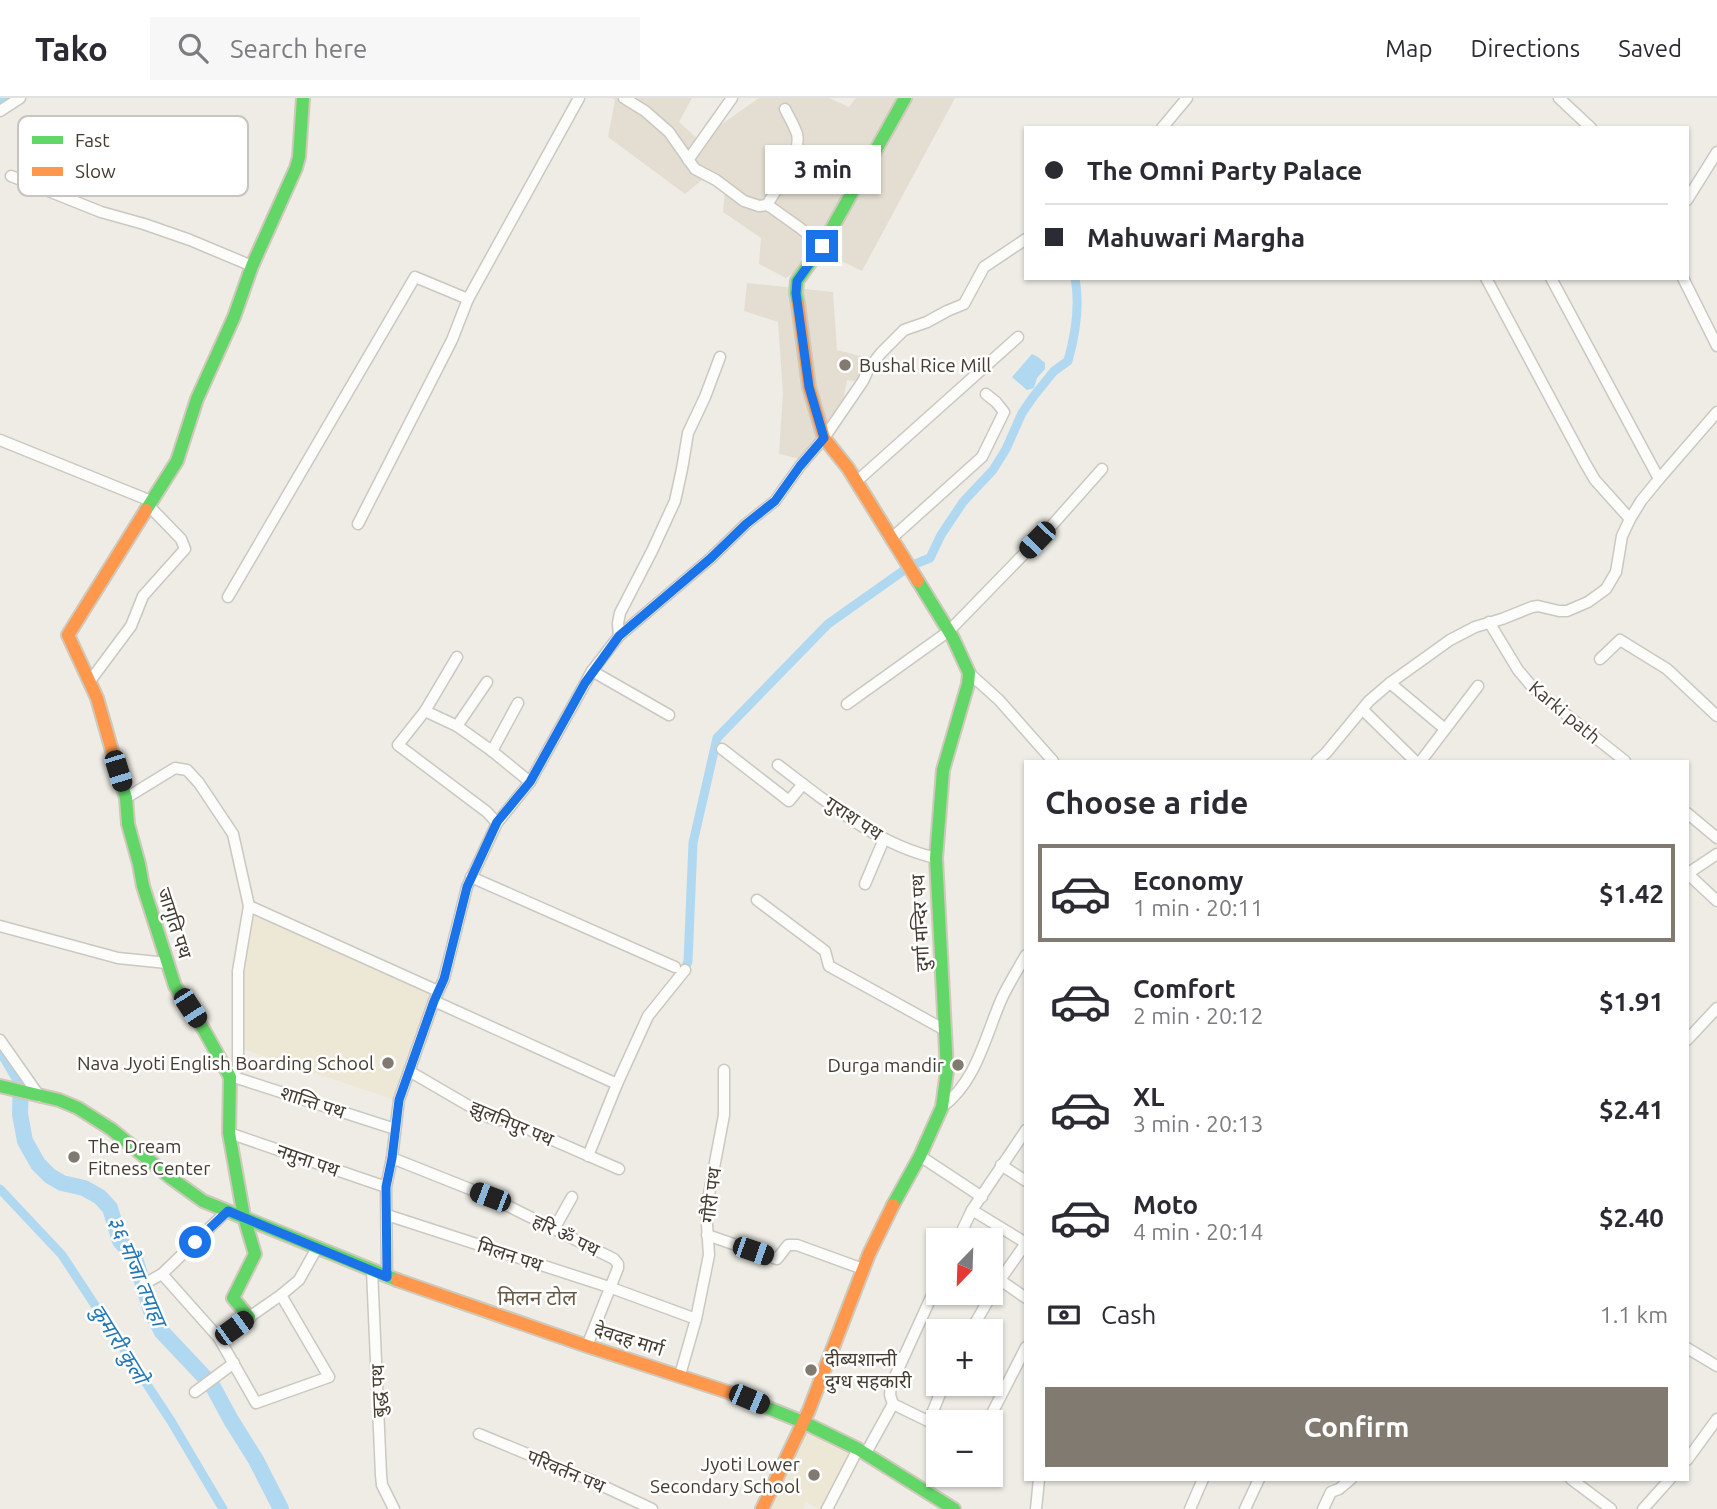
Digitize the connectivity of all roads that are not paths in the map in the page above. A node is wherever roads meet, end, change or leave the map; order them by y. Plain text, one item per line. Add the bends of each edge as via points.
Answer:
1 (20, 98) edge
2 (303, 98) edge
3 (579, 98) edge
4 (624, 98) edge
5 (732, 98) edge
6 (905, 98) edge
7 (1187, 98) edge
8 (1559, 98) edge
9 (785, 109) dead end
10 (0, 111) edge
11 (1164, 126) edge
12 (1589, 126) edge
13 (1717, 152) edge
14 (688, 160) junction
15 (11, 176) dead end
16 (18, 179) edge
17 (61, 196) edge
18 (1689, 197) edge
19 (767, 205) junction
20 (1024, 240) edge
21 (822, 246) junction
22 (252, 266) junction
23 (1487, 280) edge
24 (1552, 280) edge
25 (1684, 280) edge
26 (468, 299) junction
27 (1018, 337) dead end
28 (1717, 346) edge
29 (720, 357) dead end
30 (986, 394) dead end
31 (1717, 412) edge
32 (824, 438) junction
33 (0, 440) edge
34 (1102, 469) dead end
35 (1659, 479) junction
36 (857, 481) junction
37 (150, 503) junction
38 (1630, 519) junction
39 (358, 524) dead end
40 (892, 537) junction
41 (228, 597) dead end
42 (1489, 622) junction
43 (949, 631) junction
44 (619, 636) junction
45 (457, 657) dead end
46 (1600, 659) dead end
47 (592, 671) junction
48 (969, 673) junction
49 (90, 681) junction
50 (487, 682) dead end
51 (1390, 683) junction
52 (1478, 686) dead end
53 (518, 703) dead end
54 (847, 705) dead end
55 (1363, 710) junction
56 (425, 711) junction
57 (670, 715) dead end
58 (1717, 716) edge
59 (457, 726) junction
60 (1445, 729) junction
61 (722, 749) dead end
62 (492, 751) junction
63 (1052, 760) edge
64 (1318, 760) edge
65 (1414, 760) edge
66 (1422, 760) edge
67 (1624, 760) edge
68 (778, 765) dead end
69 (530, 782) junction
70 (803, 784) junction
71 (126, 798) junction
72 (1689, 815) edge
73 (497, 822) junction
74 (1717, 838) edge
75 (884, 839) junction
76 (1717, 854) edge
77 (936, 858) junction
78 (1689, 873) edge
79 (1689, 875) edge
80 (471, 877) junction
81 (865, 884) dead end
82 (757, 900) dead end
83 (1717, 901) edge
84 (249, 906) junction
85 (0, 926) edge
86 (1024, 959) edge
87 (167, 962) junction
88 (436, 996) junction
89 (1717, 1008) edge
90 (945, 1030) junction
91 (1689, 1038) edge
92 (0, 1040) edge
93 (723, 1070) dead end
94 (409, 1071) junction
95 (230, 1077) junction
96 (617, 1084) junction
97 (13, 1090) edge
98 (40, 1097) junction
99 (942, 1107) junction
100 (395, 1129) junction
101 (229, 1133) junction
102 (1024, 1133) edge
103 (587, 1156) junction
104 (920, 1156) junction
105 (392, 1158) junction
106 (1001, 1165) junction
107 (619, 1169) dead end
108 (1024, 1180) edge
109 (386, 1187) junction
110 (572, 1197) dead end
111 (982, 1197) junction
112 (972, 1210) junction
113 (228, 1211) junction
114 (387, 1215) junction
115 (244, 1217) junction
116 (963, 1228) edge
117 (554, 1229) junction
118 (707, 1235) junction
119 (1024, 1242) edge
120 (1024, 1246) edge
121 (317, 1248) junction
122 (863, 1269) junction
123 (372, 1270) junction
124 (162, 1274) junction
125 (1003, 1276) edge
126 (387, 1277) junction
127 (1003, 1282) edge
128 (144, 1284) dead end
129 (609, 1287) junction
130 (281, 1295) junction
131 (1024, 1297) edge
132 (927, 1306) edge
133 (249, 1317) junction
134 (696, 1319) junction
135 (219, 1338) junction
136 (587, 1346) junction
137 (1689, 1349) edge
138 (1024, 1350) edge
139 (234, 1363) junction
140 (1717, 1366) edge
141 (680, 1375) junction
142 (204, 1386) dead end
143 (894, 1404) junction
144 (994, 1410) edge
145 (1717, 1419) edge
146 (926, 1420) edge
147 (803, 1422) junction
148 (479, 1434) dead end
149 (861, 1451) junction
150 (1689, 1457) edge
151 (1039, 1481) edge
152 (1202, 1481) edge
153 (1258, 1481) edge
154 (1349, 1481) edge
155 (1574, 1481) edge
156 (1668, 1481) edge
157 (394, 1509) edge
158 (652, 1509) edge
159 (762, 1509) edge
160 (827, 1509) edge
161 (954, 1509) edge
162 (1036, 1509) edge
163 (1190, 1509) edge
164 (1245, 1509) edge
165 (1323, 1509) edge
166 (1611, 1509) edge
167 (1643, 1509) edge

1 - 10 street
2 - 22 street via 296,168
3 - 26 street
4 - 14 street via 669,132
5 - 14 street
6 - 21 street
7 - 11 street
8 - 12 street
9 - 19 street via 797,144
13 - 18 street
14 - 19 street via 744,201
15 - 16 street
17 - 22 street
19 - 21 street
20 - 32 street via 985,267 964,304 904,330 869,368
21 - 32 street via 797,281 796,293 809,387
22 - 37 street via 197,399 177,461
23 - 38 street via 1595,480
24 - 35 street
25 - 28 street
26 - 39 street via 452,340
26 - 41 street via 415,277
27 - 36 street
29 - 44 street via 688,433 675,500 620,613
30 - 40 street via 1004,412 982,457
31 - 35 street
32 - 36 street
32 - 44 street via 775,501
33 - 37 street
34 - 43 street
35 - 38 street
36 - 40 street
37 - 49 street, जागृति पथ via 68,635
37 - 49 street via 185,549 143,596 131,626
38 - 42 street via 1616,572 1600,594 1567,611 1532,607
40 - 43 street
42 - 51 street via 1450,640
42 - 67 street, Karki path via 1534,689
43 - 48 street
43 - 54 street
44 - 47 street
45 - 56 street
46 - 58 street via 1619,640 1667,669
47 - 57 street
47 - 69 street
48 - 63 street
48 - 77 street, दुर्गा मन्दिर पथ via 943,770
49 - 71 street, जागृति पथ
50 - 59 street
51 - 55 street
51 - 60 street
52 - 60 street
53 - 62 street
55 - 64 street
55 - 65 street
56 - 59 street
56 - 73 street via 398,746
59 - 62 street
60 - 66 street
61 - 70 street via 789,801
62 - 69 street
68 - 70 street, गुराश पथ
69 - 73 street
70 - 75 street, गुराश पथ
71 - 84 street via 175,768 187,770 233,834
71 - 87 street, जागृति पथ via 143,886
72 - 74 street
73 - 80 street
75 - 77 street, गुराश पथ
75 - 81 street
76 - 78 street
77 - 90 street, दुर्गा मन्दिर पथ
79 - 83 street
80 - 88 street
80 - 96 street via 680,968 648,1016
82 - 90 street via 825,951 829,966
84 - 88 street
84 - 95 street via 238,971 238,1068
85 - 87 street via 118,958
86 - 99 street via 981,1053 956,1096
87 - 95 street, जागृति पथ via 175,986
88 - 94 street
88 - 96 street
89 - 91 street
90 - 99 street, दुर्गा मन्दिर पथ via 947,1071
92 - 98 street
93 - 118 street, गौरी पथ via 724,1115 706,1210
94 - 100 street
94 - 103 street, झुलनिपुर पथ via 488,1117 507,1120
95 - 100 street, शान्ति पथ
95 - 101 street, जागृति पथ
96 - 103 street
97 - 98 street, देवदह मार्ग
98 - 113 street, देवदह मार्ग via 68,1103 93,1117 191,1193
99 - 104 street, दुर्गा मन्दिर पथ
100 - 105 street
101 - 109 street, नमुना पथ
101 - 115 street, जागृति पथ
102 - 106 street
103 - 107 street, झुलनिपुर पथ
104 - 111 street
104 - 122 street, दुर्गा मन्दिर पथ
105 - 109 street
105 - 117 street, हरि ॐ पथ via 490,1197
106 - 108 street
106 - 111 street
109 - 114 street
110 - 117 street
111 - 112 street
112 - 116 street
112 - 119 street
113 - 115 street, देवदह मार्ग
113 - 124 street
114 - 126 street
114 - 129 street, मिलन पथ
115 - 121 street, देवदह मार्ग
115 - 133 street, जागृति पथ via 255,1254 233,1298
117 - 129 street, हरि ॐ पथ via 614,1259 618,1268
118 - 122 street via 777,1259 788,1245 797,1245
118 - 134 street, गौरी पथ via 709,1255
120 - 125 street
121 - 123 street, देवदह मार्ग
121 - 130 street via 299,1280
122 - 147 street, दुर्गा मन्दिर पथ
123 - 126 street, देवदह मार्ग
123 - 157 street, बुद्ध पथ via 382,1485
124 - 128 street
124 - 135 street
126 - 136 street, देवदह मार्ग
127 - 131 street
129 - 134 street, मिलन पथ
129 - 136 street, हरि ॐ पथ
130 - 133 street
130 - 139 street via 329,1377 256,1403
132 - 143 street via 891,1385
133 - 135 street
134 - 141 street
135 - 139 street
136 - 141 street, देवदह मार्ग
137 - 140 street
138 - 144 street
139 - 142 street
141 - 147 street, देवदह मार्ग
143 - 146 street
143 - 149 street
145 - 150 street
147 - 149 street, देवदह मार्ग
147 - 159 street, दुर्गा मन्दिर पथ
148 - 158 street, परिवर्तन पथ
149 - 160 street
149 - 161 street, देवदह मार्ग
151 - 162 street
152 - 163 street
153 - 164 street
154 - 165 street via 1331,1492
155 - 166 street
156 - 167 street

